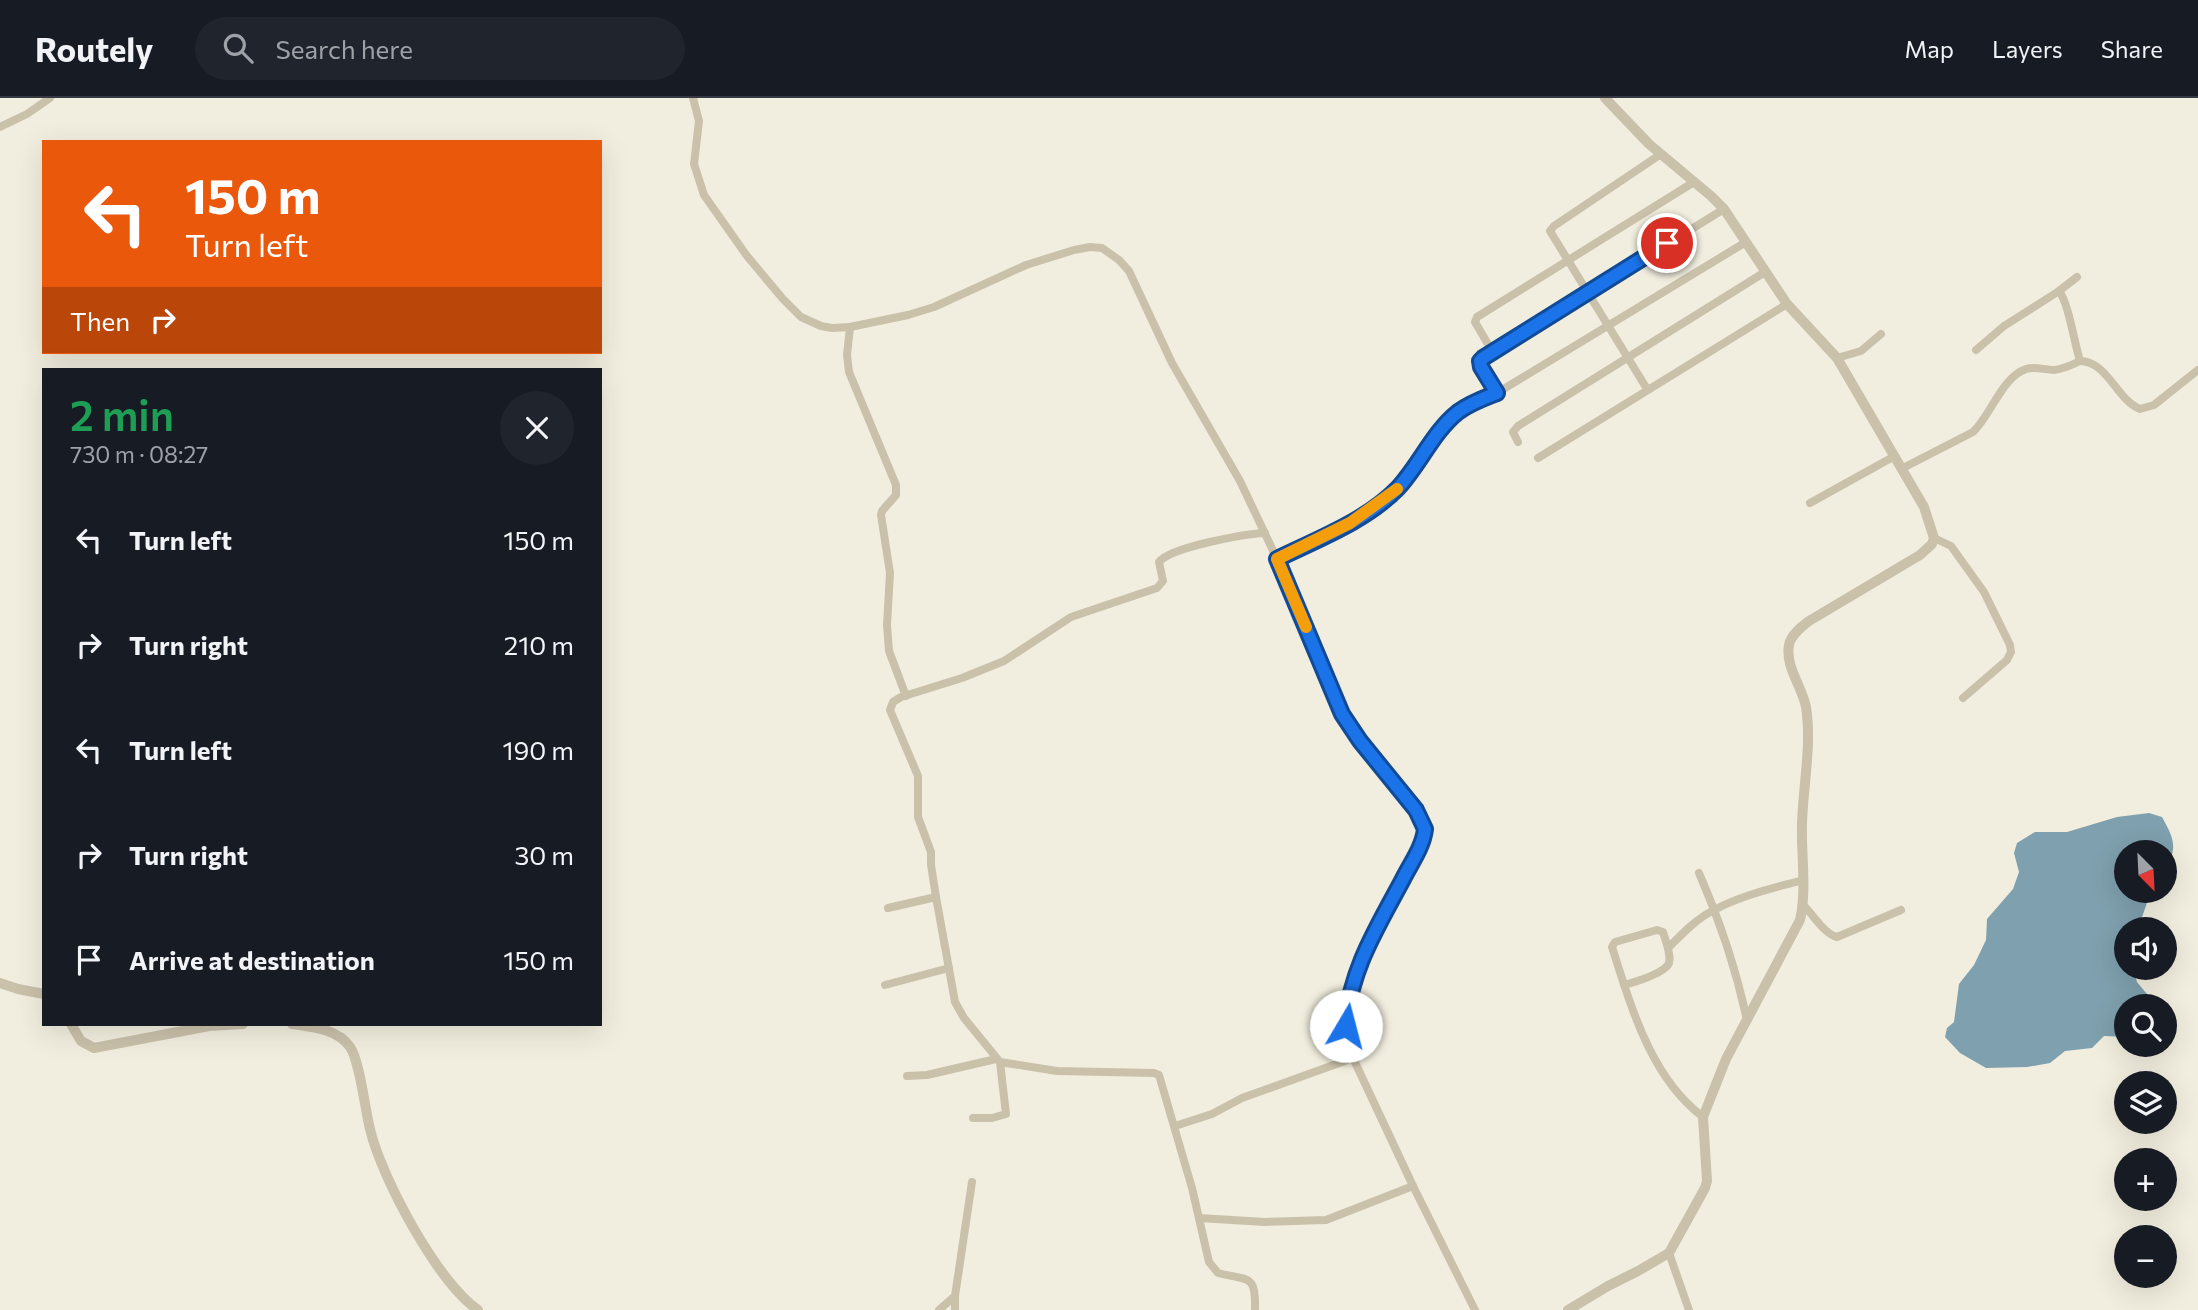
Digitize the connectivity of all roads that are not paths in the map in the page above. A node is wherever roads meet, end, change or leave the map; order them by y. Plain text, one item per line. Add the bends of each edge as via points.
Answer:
1 (50, 98) edge
2 (693, 98) edge
3 (1605, 98) edge
4 (0, 127) edge
5 (1661, 154) junction
6 (1694, 182) junction
7 (1724, 209) junction
8 (1746, 242) junction
9 (1567, 260) junction
10 (1765, 272) junction
11 (2077, 277) dead end
12 (2059, 291) junction
13 (1587, 292) junction
14 (1787, 304) junction
15 (1607, 326) junction
16 (850, 327) junction
17 (1881, 334) dead end
18 (1976, 350) dead end
19 (1492, 351) junction
20 (1628, 358) junction
21 (1836, 358) junction
22 (2080, 361) junction
23 (2198, 370) edge
24 (1647, 389) junction
25 (1497, 393) junction
26 (1518, 442) dead end
27 (1893, 457) junction
28 (1538, 458) dead end
29 (1901, 468) junction
30 (1810, 503) dead end
31 (1265, 533) junction
32 (1934, 538) junction
33 (1277, 559) junction
34 (906, 696) junction
35 (1963, 698) dead end
36 (1699, 873) dead end
37 (1803, 880) junction
38 (936, 897) junction
39 (1803, 905) junction
40 (888, 908) dead end
41 (1715, 910) junction
42 (1900, 910) dead end
43 (1668, 948) junction
44 (949, 968) junction
45 (0, 983) edge
46 (885, 985) dead end
47 (1624, 985) junction
48 (42, 994) edge
49 (1747, 1020) junction
50 (72, 1026) edge
51 (209, 1026) edge
52 (301, 1026) edge
53 (1353, 1058) junction
54 (998, 1060) junction
55 (907, 1076) dead end
56 (1703, 1116) junction
57 (973, 1118) dead end
58 (1175, 1126) junction
59 (972, 1182) dead end
60 (1413, 1186) junction
61 (1199, 1219) junction
62 (1669, 1253) junction
63 (955, 1296) junction
64 (478, 1310) edge
65 (939, 1310) edge
66 (955, 1310) edge
67 (1255, 1310) edge
68 (1475, 1310) edge
69 (1568, 1310) edge
70 (1689, 1310) edge

1 - 4 street
2 - 16 street via 699,121 694,164 710,205 793,310 821,326
3 - 5 street
5 - 6 street
5 - 9 street via 1550,229
6 - 7 street
6 - 9 street
7 - 8 street
7 - 13 street
8 - 10 street
8 - 15 street
9 - 13 street
9 - 19 street via 1477,317 1476,326
10 - 14 street
10 - 20 street
11 - 12 street
12 - 18 street
12 - 22 street
13 - 15 street
13 - 19 street
14 - 21 street
14 - 24 street
15 - 20 street
15 - 25 street
16 - 31 street via 934,307 1063,253 1102,248 1129,271 1172,363
16 - 34 street via 849,372 896,491 881,515 890,573 889,651
17 - 21 street via 1861,351
19 - 25 street via 1480,364
20 - 24 street
20 - 26 street via 1514,429
21 - 27 street
22 - 23 street via 2093,364 2140,410 2154,405
22 - 29 street via 2062,369 2021,371 2000,392 1973,432
24 - 28 street
25 - 33 street via 1448,420 1385,499 1350,523
27 - 29 street
27 - 30 street
29 - 32 street via 1924,507
31 - 33 street
31 - 34 street via 1216,540 1169,554 1159,562 1163,581 1157,587 1071,617 1004,662
32 - 35 street via 1951,546 1984,592 2010,645 2007,660
32 - 37 street via 1920,555 1809,621 1791,640 1790,661 1807,714
33 - 53 street via 1342,714 1416,810 1425,829 1353,979 1346,1026
34 - 38 street via 893,702 890,710 918,776 918,817 931,852
36 - 41 street
37 - 39 street
37 - 41 street
38 - 40 street
38 - 44 street
39 - 42 street via 1836,937
39 - 49 street via 1791,939
41 - 43 street
41 - 49 street
43 - 47 street via 1666,967
43 - 47 street via 1661,930 1615,942 1612,947
44 - 46 street
44 - 54 street via 958,1010
45 - 48 street
47 - 56 street via 1674,1091
49 - 56 street
50 - 51 street via 81,1041 94,1048
52 - 64 street via 333,1033 349,1046 374,1145 402,1205 444,1277
53 - 58 street
53 - 60 street
54 - 55 street
54 - 57 street via 1006,1114
54 - 58 street via 1057,1071 1157,1074
56 - 62 street via 1707,1181
58 - 61 street
59 - 63 street
60 - 61 street via 1326,1220
60 - 68 street
61 - 67 street via 1212,1269 1250,1281
62 - 69 street
62 - 70 street
63 - 65 street
63 - 66 street

